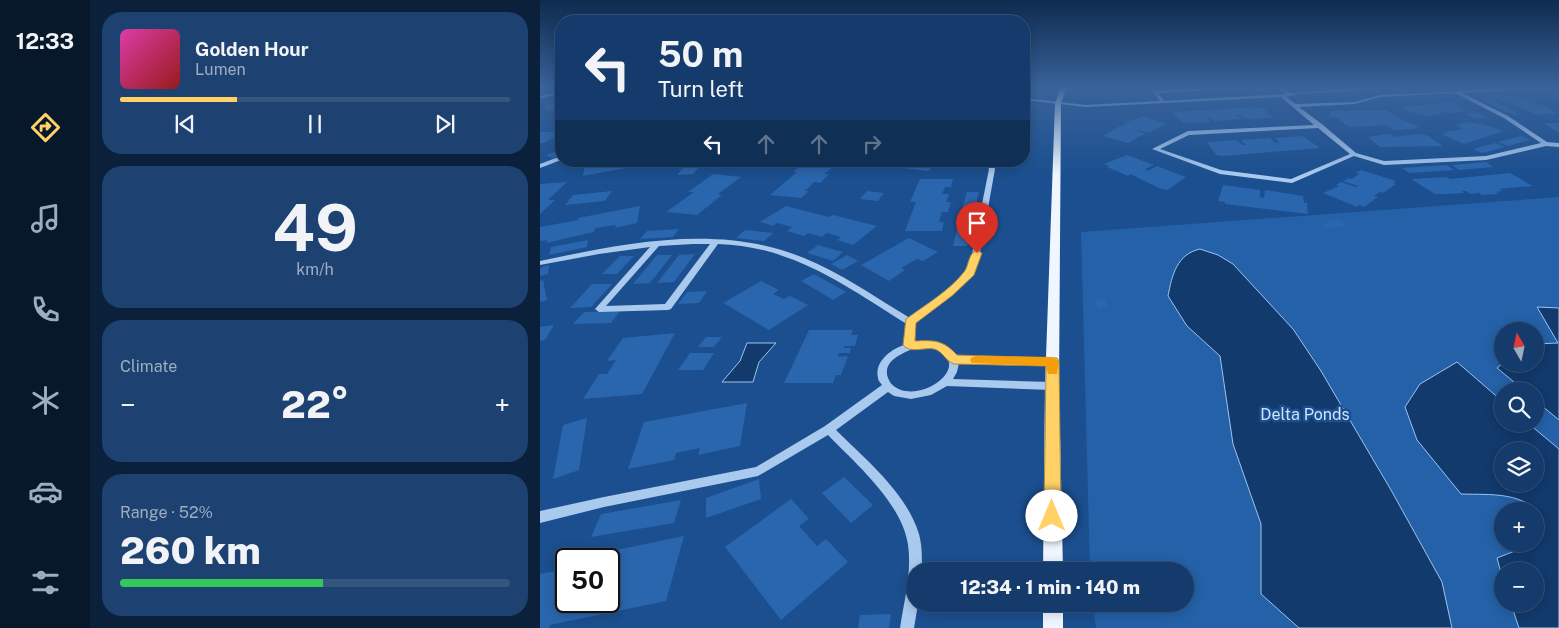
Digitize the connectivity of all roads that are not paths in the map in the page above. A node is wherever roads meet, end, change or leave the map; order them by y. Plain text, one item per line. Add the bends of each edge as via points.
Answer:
1 (1058, 116) edge
2 (1308, 116) edge
3 (1506, 116) edge
4 (1321, 126) junction
5 (1546, 144) junction
6 (1559, 145) edge
7 (1354, 154) junction
8 (555, 160) edge
9 (540, 166) edge
10 (991, 167) edge
11 (715, 243) junction
12 (656, 244) junction
13 (540, 263) edge
14 (910, 322) junction
15 (909, 345) junction
16 (954, 360) junction
17 (1052, 361) junction
18 (946, 382) junction
19 (1052, 386) junction
20 (887, 387) junction
21 (829, 429) junction
22 (540, 517) edge
23 (1053, 562) edge
24 (1053, 612) edge
25 (907, 628) edge
26 (1053, 628) edge

1 - 17 main road
2 - 4 street
3 - 5 lane
4 - 7 street
4 - 7 street via 1188,133 1155,150 1220,172 1292,181
5 - 6 street
5 - 7 street via 1486,158 1392,164
8 - 9 street
10 - 14 street via 970,272 949,293
11 - 12 street
11 - 12 street via 668,307 599,309
11 - 14 street via 772,250 807,262
12 - 13 street via 600,250
14 - 15 street
15 - 16 street via 933,344 943,348
15 - 20 street via 885,362 881,370
16 - 17 street
16 - 18 street via 952,373
17 - 19 main road
18 - 19 street
18 - 20 street via 936,389 909,395
19 - 23 main road
20 - 21 lane
21 - 22 lane via 769,466 746,475
21 - 25 street via 886,491 912,533 915,570
24 - 26 main road

